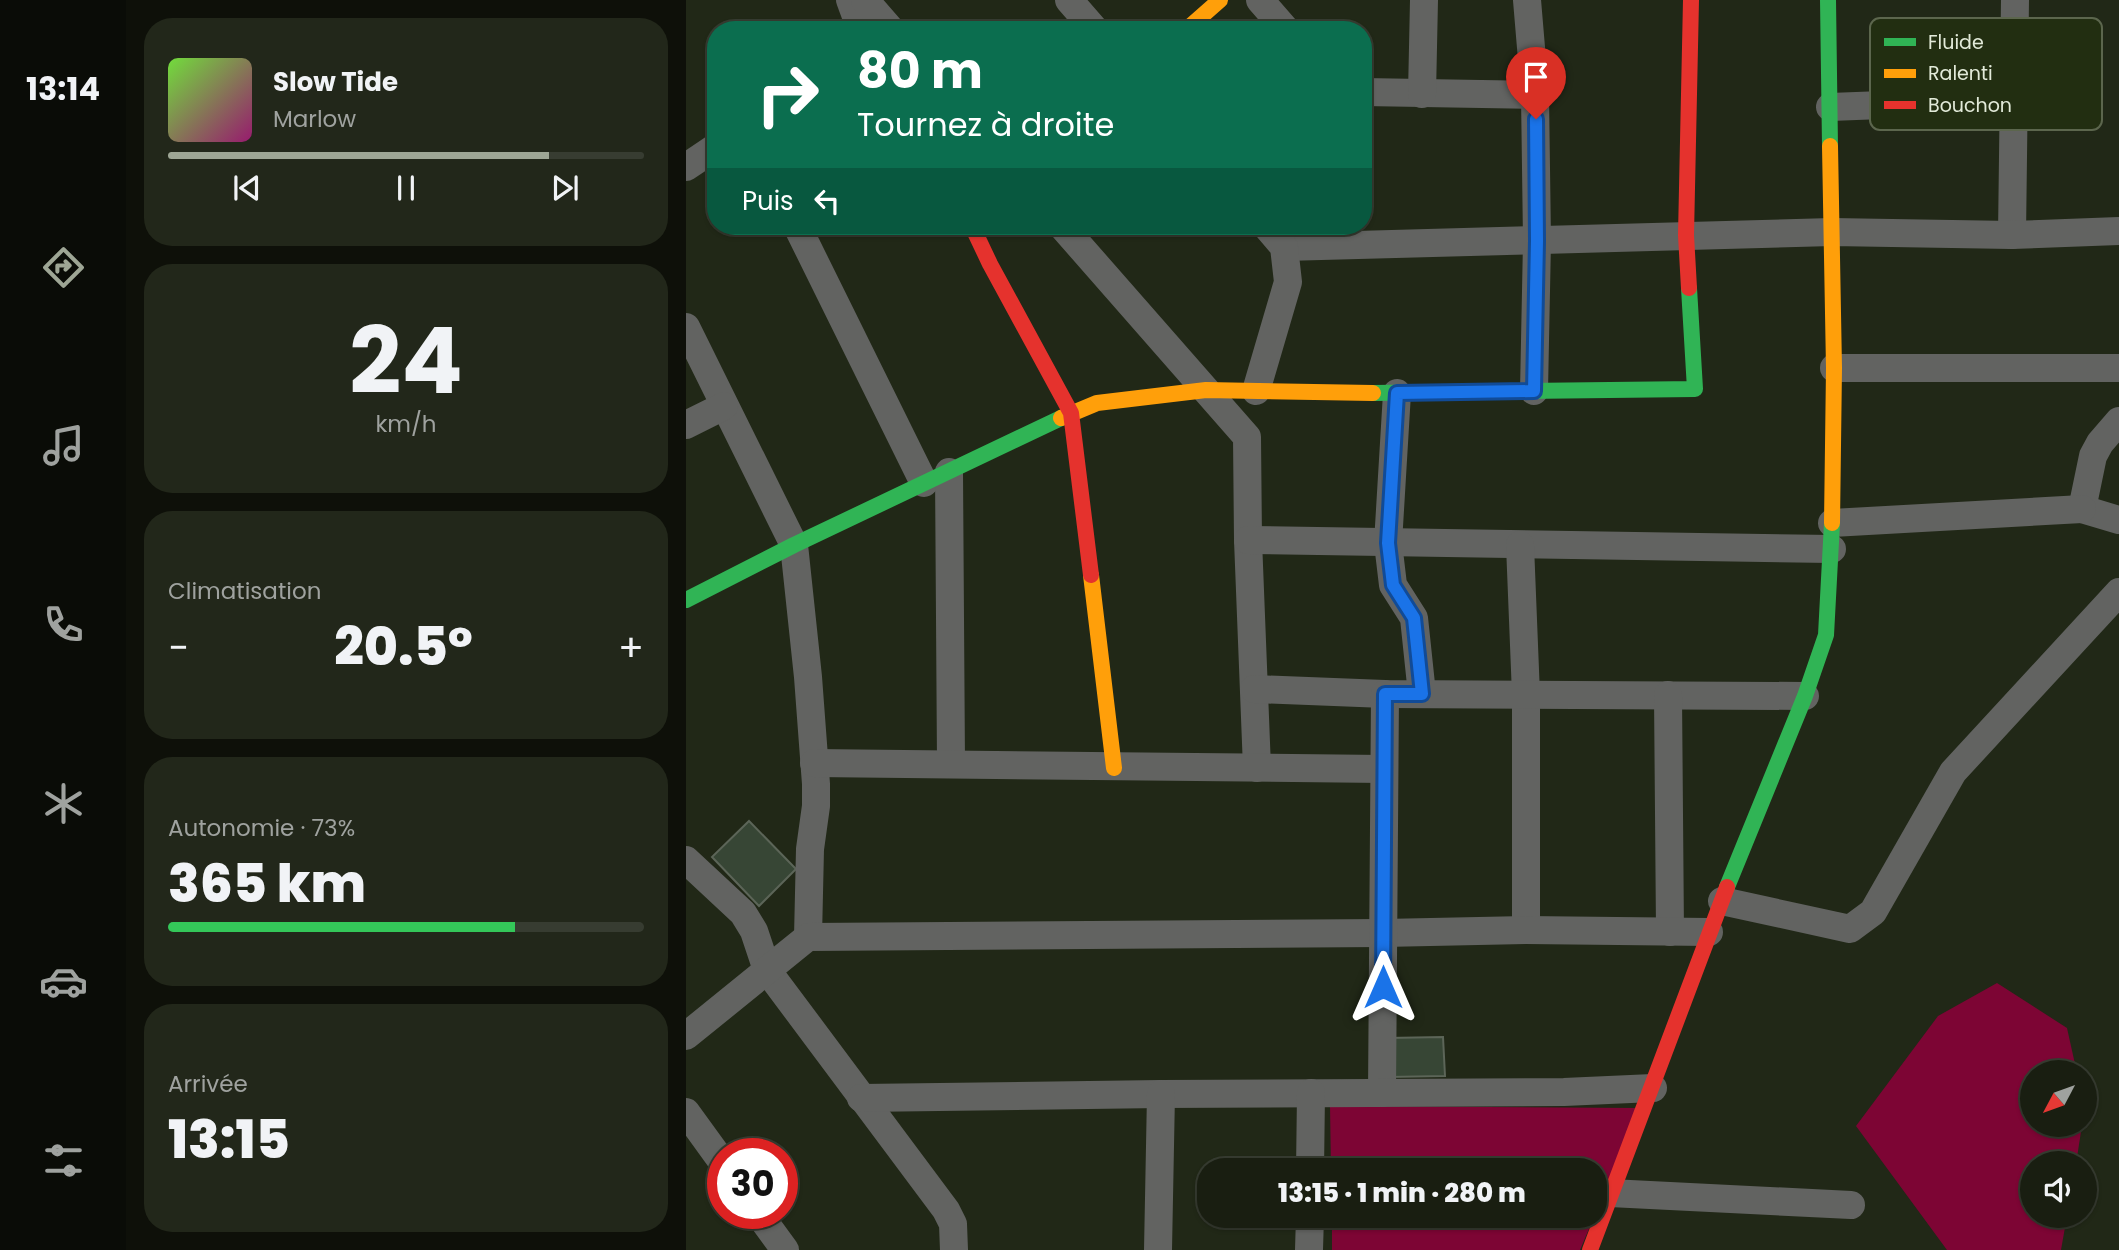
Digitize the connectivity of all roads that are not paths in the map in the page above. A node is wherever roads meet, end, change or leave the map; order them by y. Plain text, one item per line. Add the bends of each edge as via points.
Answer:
1 (850, 0) edge
2 (865, 0) edge
3 (1069, 0) edge
4 (1220, 0) edge
5 (1260, 0) edge
6 (1424, 0) edge
7 (1527, 0) edge
8 (1690, 0) edge
9 (1828, 0) edge
10 (2015, 0) edge
11 (2015, 18) edge
12 (858, 21) edge
13 (883, 21) edge
14 (1087, 21) edge
15 (1196, 21) edge
16 (1278, 21) edge
17 (1372, 92) edge
18 (1422, 94) junction
19 (1535, 95) junction
20 (1870, 105) edge
21 (1830, 107) junction
22 (2014, 130) edge
23 (707, 153) edge
24 (686, 167) edge
25 (2119, 231) edge
26 (1832, 232) junction
27 (802, 235) edge
28 (976, 235) edge
29 (1070, 235) edge
30 (1686, 235) junction
31 (2012, 235) junction
32 (1275, 236) edge
33 (1537, 241) junction
34 (686, 327) edge
35 (1834, 368) junction
36 (2119, 368) edge
37 (1206, 390) junction
38 (1256, 391) junction
39 (1534, 391) junction
40 (1397, 393) junction
41 (724, 406) junction
42 (1071, 413) junction
43 (2119, 421) edge
44 (686, 425) edge
45 (936, 477) junction
46 (2082, 509) junction
47 (2119, 520) edge
48 (1832, 536) junction
49 (1248, 540) junction
50 (1388, 543) junction
51 (794, 545) junction
52 (1520, 545) junction
53 (2119, 592) edge
54 (686, 600) edge
55 (1254, 690) junction
56 (1385, 694) junction
57 (1422, 694) junction
58 (1526, 695) junction
59 (1668, 695) junction
60 (1805, 696) junction
61 (814, 763) junction
62 (951, 764) junction
63 (1114, 768) junction
64 (1258, 768) junction
65 (1384, 769) junction
66 (686, 860) edge
67 (1722, 901) junction
68 (1526, 930) junction
69 (1670, 932) junction
70 (1709, 932) junction
71 (1383, 933) junction
72 (808, 937) junction
73 (767, 970) junction
74 (686, 1036) edge
75 (1653, 1088) junction
76 (1311, 1093) junction
77 (1382, 1093) junction
78 (1161, 1094) junction
79 (861, 1098) junction
80 (686, 1112) edge
81 (707, 1141) edge
82 (1310, 1158) edge
83 (1610, 1192) junction
84 (1851, 1205) dead end
85 (1310, 1228) edge
86 (770, 1229) edge
87 (785, 1250) edge
88 (954, 1250) edge
89 (1158, 1250) edge
90 (1310, 1250) edge
91 (1590, 1250) edge

1 - 12 street
2 - 13 street
3 - 14 street
4 - 15 street
5 - 16 street
6 - 18 street
7 - 19 street
8 - 30 street
9 - 21 street
10 - 11 street
17 - 18 street
18 - 19 street
19 - 33 street
20 - 21 street
21 - 26 street
22 - 31 street
23 - 24 street
25 - 31 street
26 - 30 street
26 - 31 street
26 - 35 street
27 - 45 street
28 - 42 street
29 - 37 street
30 - 33 street
30 - 39 street via 1695,389
32 - 33 street
32 - 38 street via 1288,282
33 - 39 street
34 - 41 street
35 - 36 street
35 - 48 street
37 - 38 street
37 - 42 street via 1097,403
37 - 49 street via 1247,437
38 - 40 street
39 - 40 street
40 - 50 street
41 - 44 street
41 - 51 street
42 - 45 street
42 - 63 street
43 - 46 street via 2093,456
45 - 51 street
45 - 62 street
46 - 47 street
46 - 48 street
48 - 52 street
48 - 60 street via 1826,635
49 - 50 street
49 - 55 street
50 - 52 street
50 - 57 street via 1393,585 1414,618
51 - 54 street
51 - 61 street
52 - 58 street
53 - 67 street via 1953,772 1873,912 1850,929
55 - 56 street
55 - 64 street
56 - 57 street
56 - 65 street
57 - 58 street
58 - 59 street
58 - 68 street
59 - 60 street
59 - 69 street
60 - 67 street
61 - 62 street
61 - 72 street
62 - 63 street
63 - 64 street
64 - 65 street
65 - 71 street
66 - 73 street via 743,913
67 - 70 street
68 - 69 street
68 - 71 street
69 - 70 street
70 - 75 street
71 - 72 street
71 - 77 street
72 - 73 street
73 - 74 street
73 - 79 street
75 - 77 street
75 - 83 street
76 - 77 street
76 - 78 street
76 - 82 street
78 - 79 street
78 - 89 street
79 - 88 street via 946,1210 953,1224
80 - 81 street
83 - 84 street
83 - 91 street
85 - 90 street
86 - 87 street

